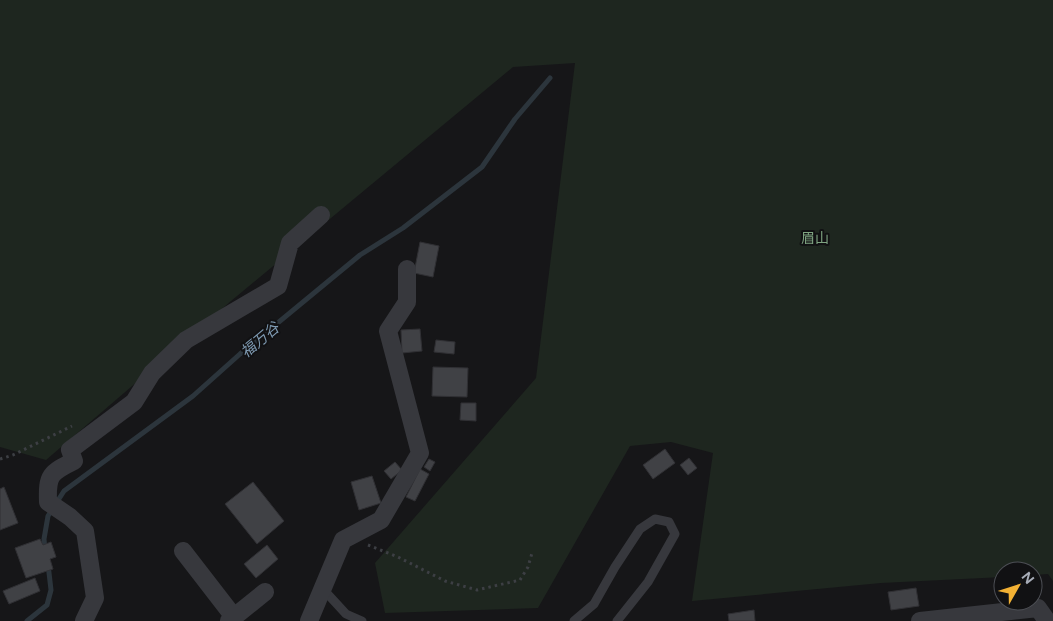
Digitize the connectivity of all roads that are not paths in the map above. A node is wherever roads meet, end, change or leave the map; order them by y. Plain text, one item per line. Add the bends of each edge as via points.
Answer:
1 (321, 216) dead end
2 (407, 269) dead end
3 (183, 550) dead end
4 (323, 588) junction
5 (265, 592) dead end
6 (232, 619) edge
7 (948, 620) edge
8 (84, 621) edge
9 (309, 621) edge
10 (362, 621) edge
11 (574, 621) edge
12 (617, 621) edge
13 (920, 621) edge
14 (1047, 621) edge

1 - 8 street via 290,243 278,286 186,340 152,373 134,402 70,450 74,461 56,470 47,482 48,502 85,531 95,598
2 - 4 street via 407,302 388,331 420,453 381,520 343,540
3 - 6 street
4 - 9 street
4 - 10 lane via 346,614
5 - 6 street
7 - 13 street
7 - 14 street via 1038,608
11 - 12 lane via 594,604 640,529 655,519 669,522 675,534 648,582

